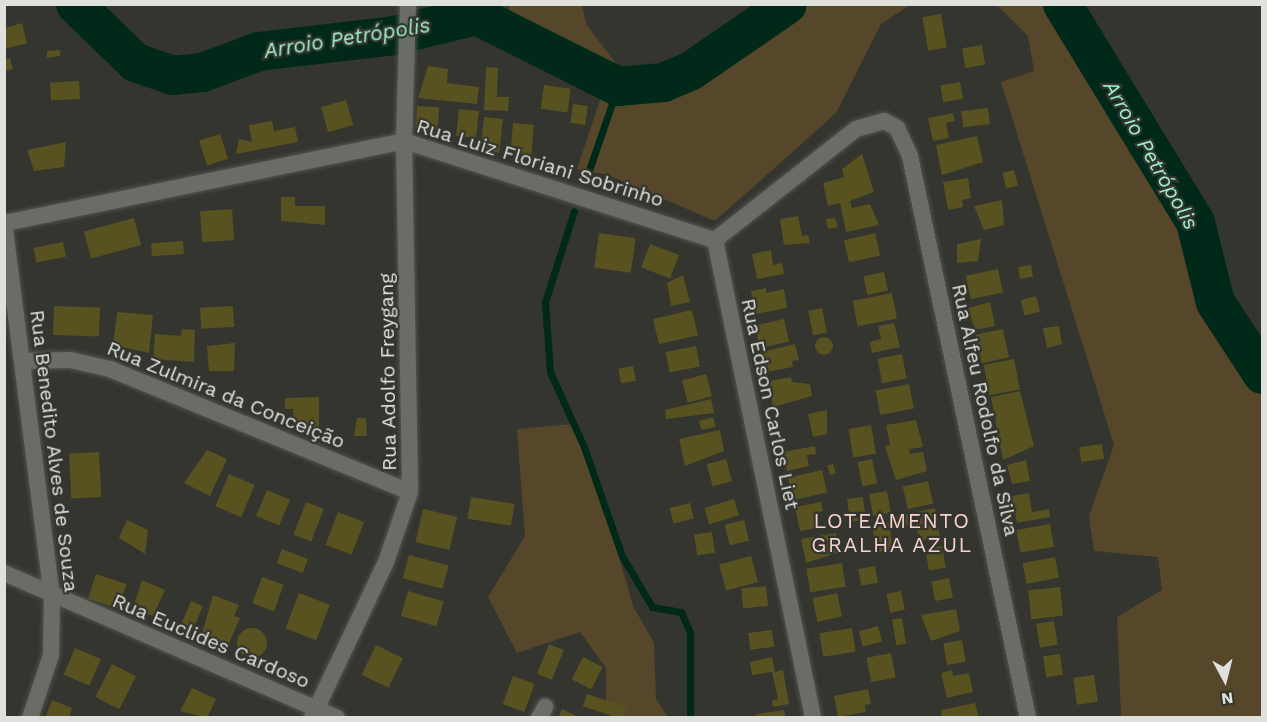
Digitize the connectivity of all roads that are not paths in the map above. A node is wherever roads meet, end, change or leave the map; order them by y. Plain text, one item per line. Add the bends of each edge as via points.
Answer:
1 (405, 9) edge
2 (404, 141) junction
3 (5, 222) edge
4 (715, 240) junction
5 (21, 361) junction
6 (410, 492) junction
7 (4, 573) edge
8 (52, 596) junction
9 (314, 713) edge
10 (30, 717) edge
11 (337, 717) edge
12 (813, 717) edge
13 (1028, 717) edge

1 - 2 street, Rua Adolfo Freygang
2 - 3 street, Rua Luiz Floriani Sobrinho
2 - 4 street, Rua Luiz Floriani Sobrinho
2 - 6 street, Rua Adolfo Freygang
3 - 5 street, Rua Benedito Alves de Souza
4 - 12 street, Rua Edson Carlos Liet
4 - 13 street, Rua Alfeu Rodolfo da Silva via 856,129 884,121 897,128 910,156
5 - 6 street, Rua Zulmira da Conceição via 70,360 110,369
5 - 8 street, Rua Benedito Alves de Souza
6 - 9 street, Rua Adolfo Freygang via 386,562
7 - 8 street, Rua Euclides Cardoso
8 - 9 street, Rua Euclides Cardoso
8 - 10 street, Rua Benedito Alves de Souza via 51,655
9 - 11 street, Rua Euclides Cardoso

